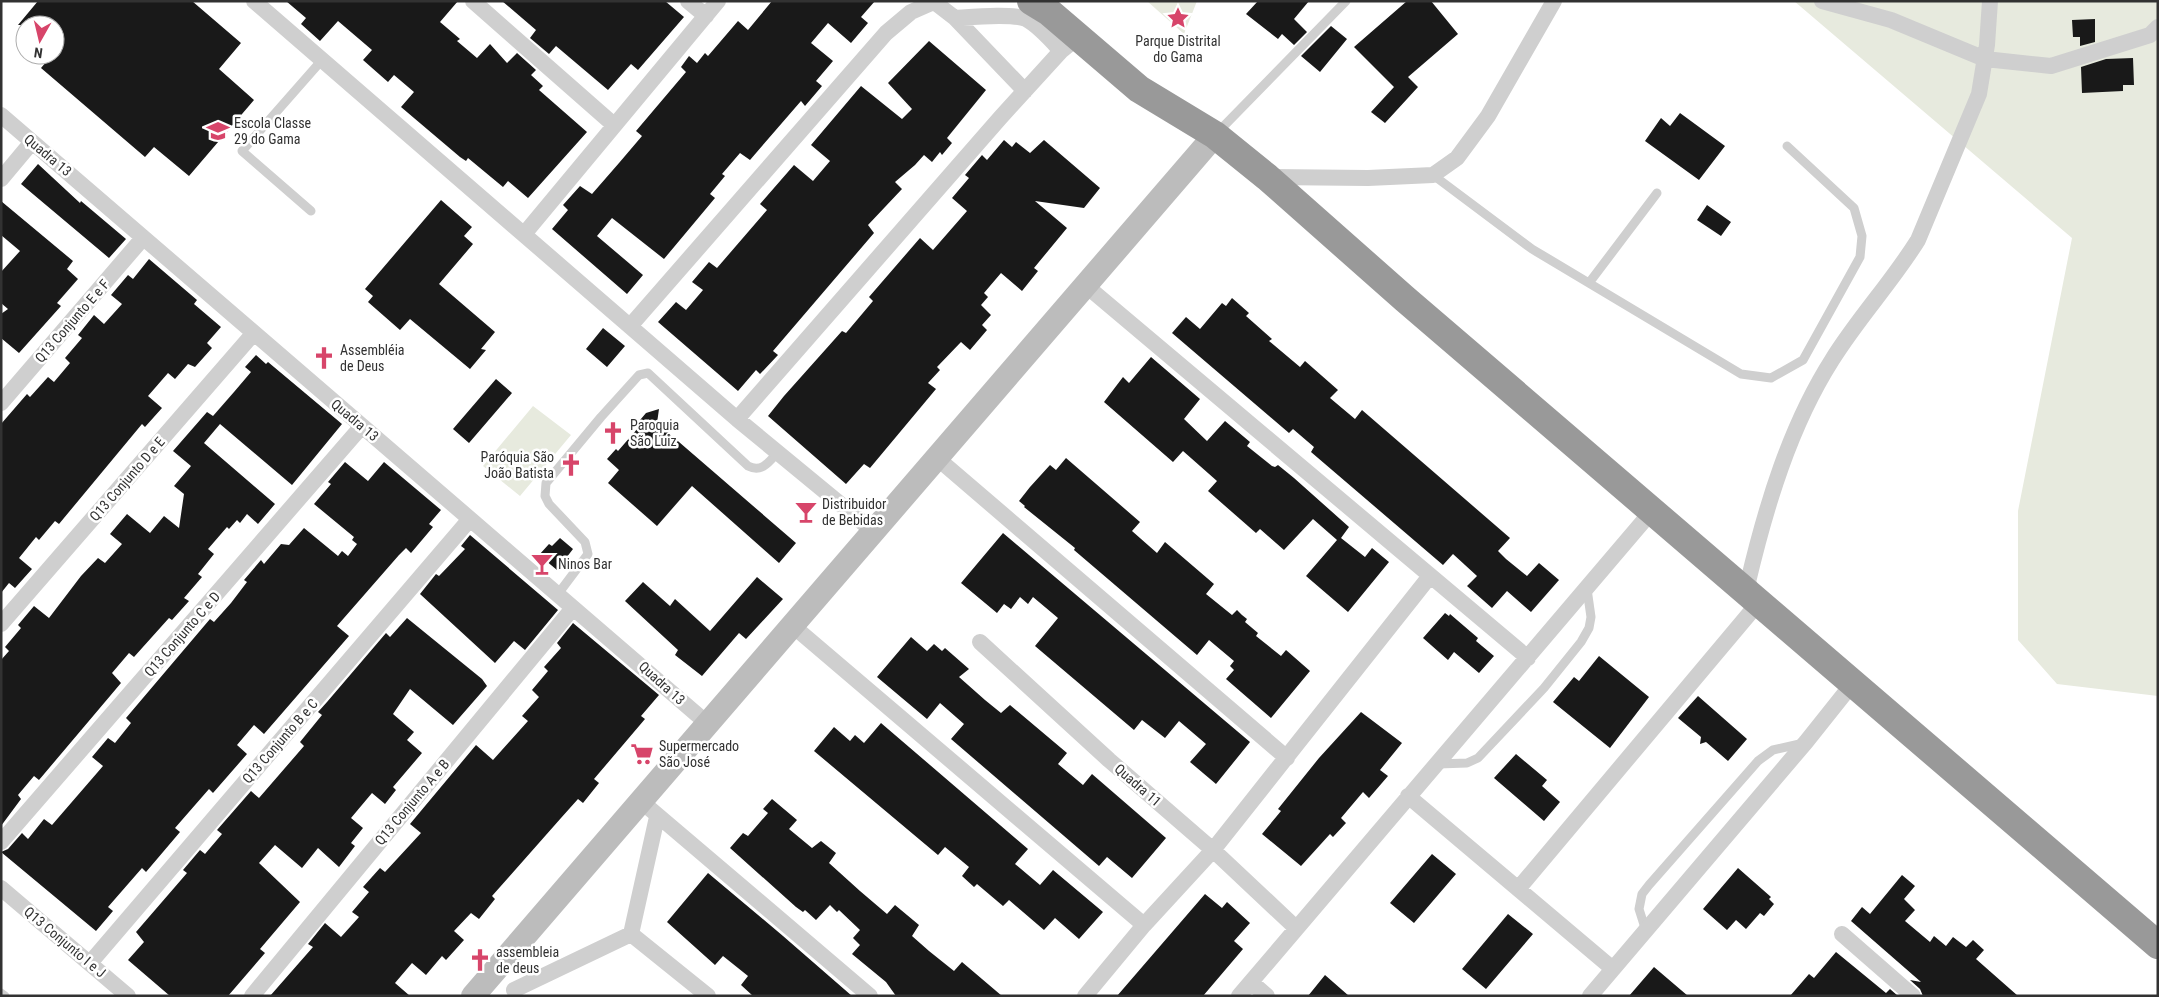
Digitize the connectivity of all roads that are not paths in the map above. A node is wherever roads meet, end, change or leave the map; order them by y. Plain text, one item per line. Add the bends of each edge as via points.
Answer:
1 (254, 1) edge
2 (473, 1) edge
3 (688, 1) edge
4 (718, 1) edge
5 (1346, 1) edge
6 (1554, 1) edge
7 (1825, 1) edge
8 (1990, 1) edge
9 (935, 2) edge
10 (1041, 5) edge
11 (706, 16) junction
12 (955, 18) junction
13 (2158, 27) edge
14 (1069, 44) junction
15 (1984, 59) junction
16 (322, 60) junction
17 (1025, 91) junction
18 (1, 115) edge
19 (614, 125) junction
20 (1215, 134) junction
21 (32, 142) junction
22 (1787, 146) dead end
23 (1433, 174) junction
24 (1268, 177) junction
25 (1, 179) edge
26 (1657, 193) dead end
27 (311, 212) dead end
28 (525, 233) junction
29 (143, 238) junction
30 (1589, 283) junction
31 (1084, 284) junction
32 (631, 325) junction
33 (253, 334) junction
34 (1, 403) edge
35 (737, 419) junction
36 (362, 426) junction
37 (778, 452) junction
38 (937, 458) junction
39 (1652, 511) junction
40 (470, 519) junction
41 (873, 531) junction
42 (1430, 576) junction
43 (1587, 589) junction
44 (558, 594) junction
45 (1757, 599) junction
46 (573, 608) junction
47 (1, 624) edge
48 (793, 626) junction
49 (980, 642) dead end
50 (1528, 658) junction
51 (1852, 683) junction
52 (708, 724) junction
53 (1806, 742) junction
54 (1287, 758) junction
55 (1438, 764) junction
56 (1408, 796) junction
57 (650, 810) junction
58 (1, 842) edge
59 (1213, 850) junction
60 (1, 888) edge
61 (1518, 889) junction
62 (1144, 925) junction
63 (1296, 928) junction
64 (1646, 932) junction
65 (632, 934) junction
66 (1842, 934) dead end
67 (2158, 945) edge
68 (90, 963) junction
69 (1613, 969) junction
70 (492, 973) junction
71 (1251, 982) junction
72 (1, 993) edge
73 (517, 993) edge
74 (5, 996) edge
75 (128, 996) edge
76 (252, 996) edge
77 (473, 996) edge
78 (708, 996) edge
79 (870, 996) edge
80 (1085, 996) edge
81 (1239, 996) edge
82 (1267, 996) edge
83 (1590, 996) edge
84 (1913, 996) edge

1 - 16 street
2 - 19 street
3 - 11 street
4 - 11 street
5 - 20 lane
6 - 23 street via 1488,116 1457,158
7 - 15 street via 1891,20
8 - 15 street
9 - 12 street
9 - 32 street via 911,12 886,33
10 - 14 highway
11 - 19 street
12 - 14 street via 1022,18
12 - 17 street
13 - 15 street via 2150,35 2050,66
14 - 17 street
14 - 20 highway
15 - 45 street via 1979,94 1918,240 1831,361 1781,466 1748,582
16 - 27 lane via 242,151
16 - 28 street
17 - 35 street
18 - 21 street, Quadra 13
19 - 28 street
20 - 24 highway
20 - 31 street
21 - 25 street
21 - 29 street, Quadra 13
22 - 30 lane via 1854,208 1862,236 1860,257 1803,360 1771,378 1741,374
23 - 24 street via 1402,178
23 - 30 lane via 1506,231
24 - 39 highway
26 - 30 lane
28 - 32 street
29 - 33 street, Quadra 13
29 - 34 street, Q13 Conjunto E e F
31 - 38 street
31 - 42 street
32 - 35 street
33 - 36 street, Quadra 13
33 - 47 street, Q13 Conjunto D e E
35 - 37 street
36 - 40 street, Quadra 13
36 - 58 street, Q13 Conjunto C e D
37 - 41 street
37 - 44 lane via 763,468 748,466 648,373 639,375 546,483 544,490 549,504 588,549 588,554
38 - 41 street
38 - 54 street
39 - 43 street
39 - 45 highway
40 - 44 street, Quadra 13
40 - 68 street, Q13 Conjunto B e C
41 - 48 street
42 - 50 street
42 - 54 street
43 - 50 street
43 - 55 lane via 1591,616 1589,628 1544,688 1478,758 1467,763
44 - 46 street, Quadra 13
45 - 51 highway
45 - 61 street
46 - 52 street, Quadra 13
46 - 76 street, Q13 Conjunto A e B
48 - 52 street
48 - 62 street
49 - 59 street, Quadra 11
50 - 55 street
51 - 53 street
51 - 67 highway
52 - 57 street
53 - 64 street
53 - 64 lane via 1773,750 1758,762 1658,872 1642,894 1639,909
54 - 59 street
55 - 56 street
56 - 61 street
56 - 63 street
57 - 65 street
57 - 70 street
57 - 79 street
59 - 62 street
59 - 63 street, Quadra 11
60 - 68 street, Q13 Conjunto I e J
61 - 69 street
62 - 80 street
63 - 71 street
64 - 69 street
65 - 73 street
65 - 78 street
66 - 84 street
68 - 75 street, Q13 Conjunto I e J
69 - 83 street
70 - 73 street
70 - 77 street
71 - 81 street
71 - 82 street
72 - 74 lane

